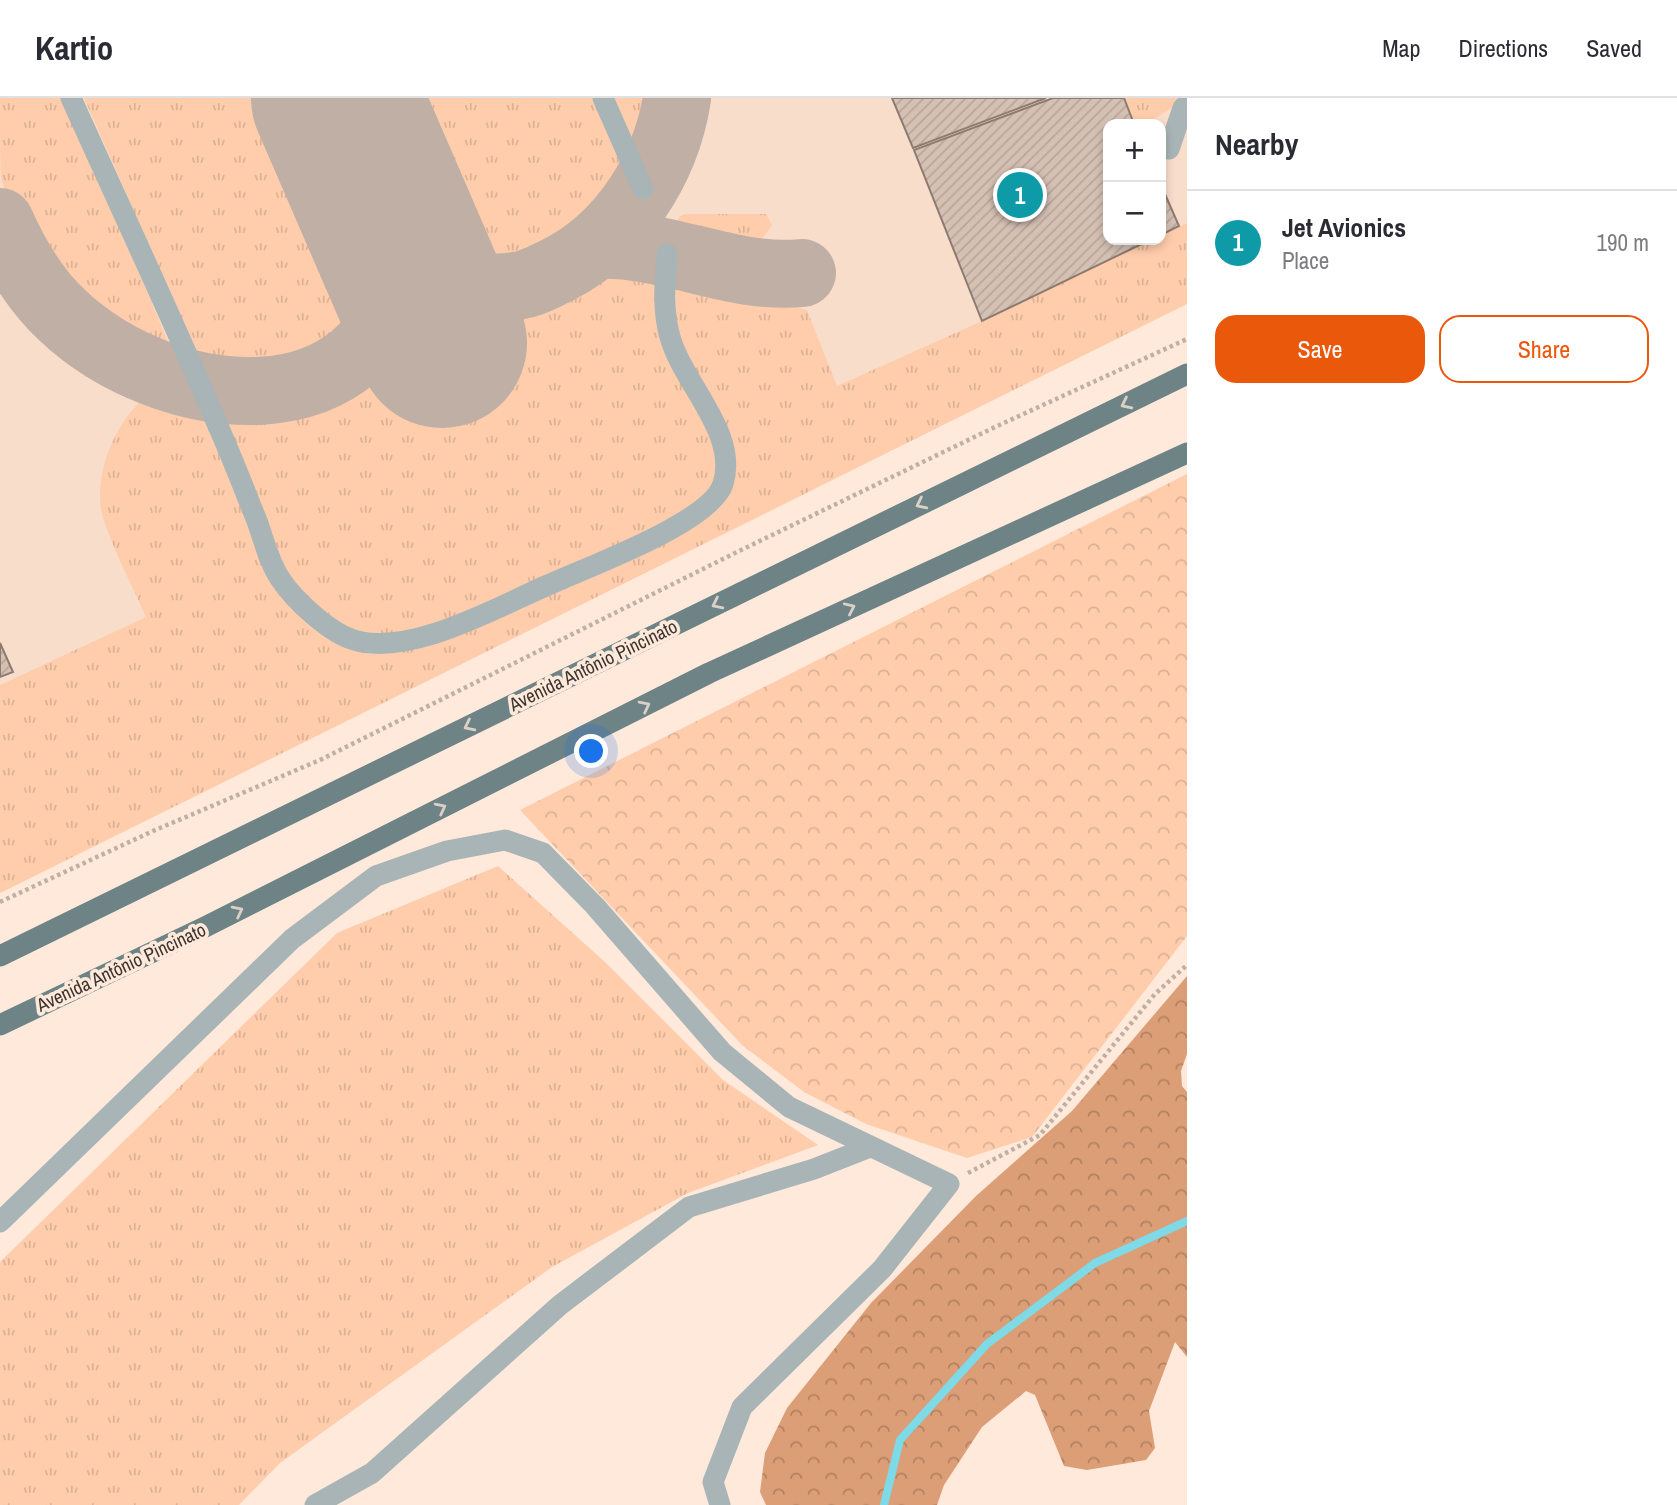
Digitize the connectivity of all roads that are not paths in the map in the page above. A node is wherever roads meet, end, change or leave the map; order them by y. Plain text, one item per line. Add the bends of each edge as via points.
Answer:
1 (71, 98) edge
2 (603, 98) edge
3 (1187, 105) edge
4 (1169, 149) dead end
5 (643, 189) dead end
6 (667, 254) dead end
7 (1187, 374) edge
8 (1187, 453) edge
9 (0, 956) edge
10 (0, 1025) edge
11 (870, 1147) junction
12 (0, 1222) edge
13 (315, 1505) edge
14 (720, 1505) edge

1 - 6 street via 202,388 281,580 329,628 355,640 415,640 473,618 671,530 703,509 722,486 726,461 722,441 670,338 664,302
2 - 5 street
3 - 4 street
7 -> 9 main road, Avenida Antônio Pincinato
10 -> 8 main road, Avenida Antônio Pincinato via 709,673
11 - 12 street via 789,1107 722,1052 543,853 505,840 447,851 376,876 292,939
11 - 13 street via 689,1207 560,1305 372,1473
11 - 14 street via 949,1184 882,1269 742,1407 713,1482

